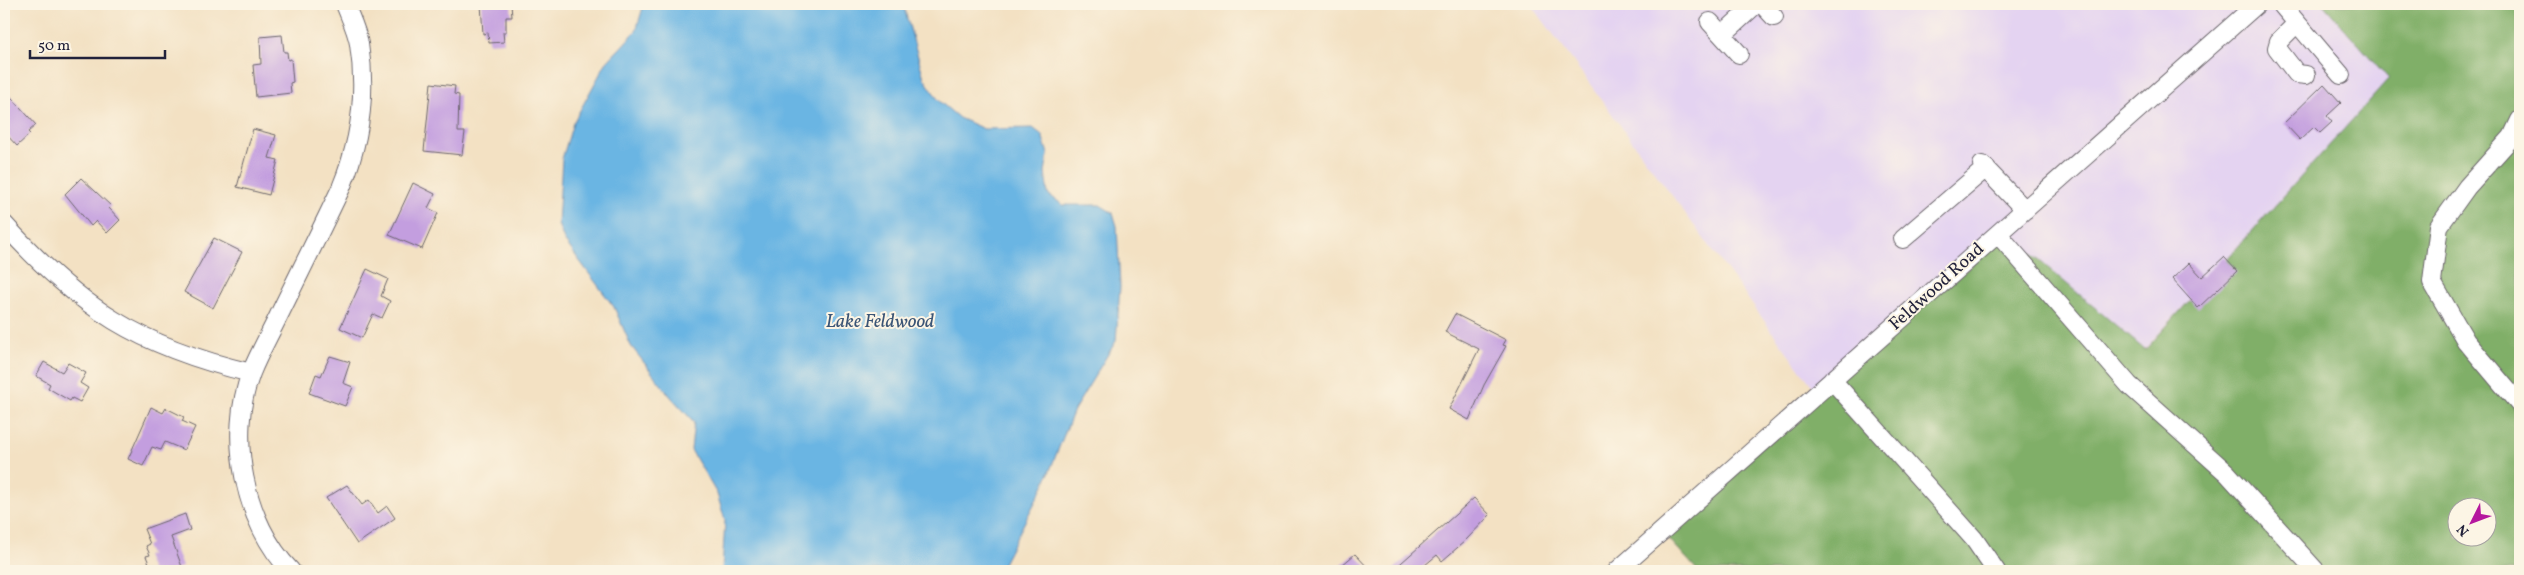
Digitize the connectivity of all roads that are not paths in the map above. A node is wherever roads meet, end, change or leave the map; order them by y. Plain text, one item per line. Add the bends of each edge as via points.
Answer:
1 (345, 4) edge
2 (1756, 4) edge
3 (1762, 4) edge
4 (2257, 4) edge
5 (2281, 4) edge
6 (1774, 18) dead end
7 (2297, 23) junction
8 (1739, 54) dead end
9 (2326, 57) junction
10 (2341, 75) dead end
11 (2520, 120) edge
12 (2025, 210) junction
13 (4, 224) edge
14 (1998, 234) junction
15 (1903, 239) dead end
16 (251, 374) junction
17 (1832, 380) junction
18 (2520, 405) edge
19 (291, 571) edge
20 (1617, 571) edge
21 (1996, 571) edge
22 (2316, 571) edge

1 - 16 street via 359,43 363,101 353,159
2 - 8 street via 1716,29
3 - 6 street
4 - 12 street, Feldwood Road
5 - 7 street
7 - 9 street
7 - 9 street via 2279,40 2278,48 2297,74 2309,73
9 - 10 street
11 - 18 street via 2512,137 2466,186 2439,226 2432,282 2466,342
12 - 14 street, Feldwood Road
12 - 15 street via 1984,166
13 - 16 street via 34,257 80,298 118,325 160,346
14 - 17 street, Feldwood Road
14 - 22 street via 2129,385 2227,473
16 - 19 street via 240,422 242,471 256,517 282,562
17 - 20 street, Feldwood Road
17 - 21 street via 1974,539

